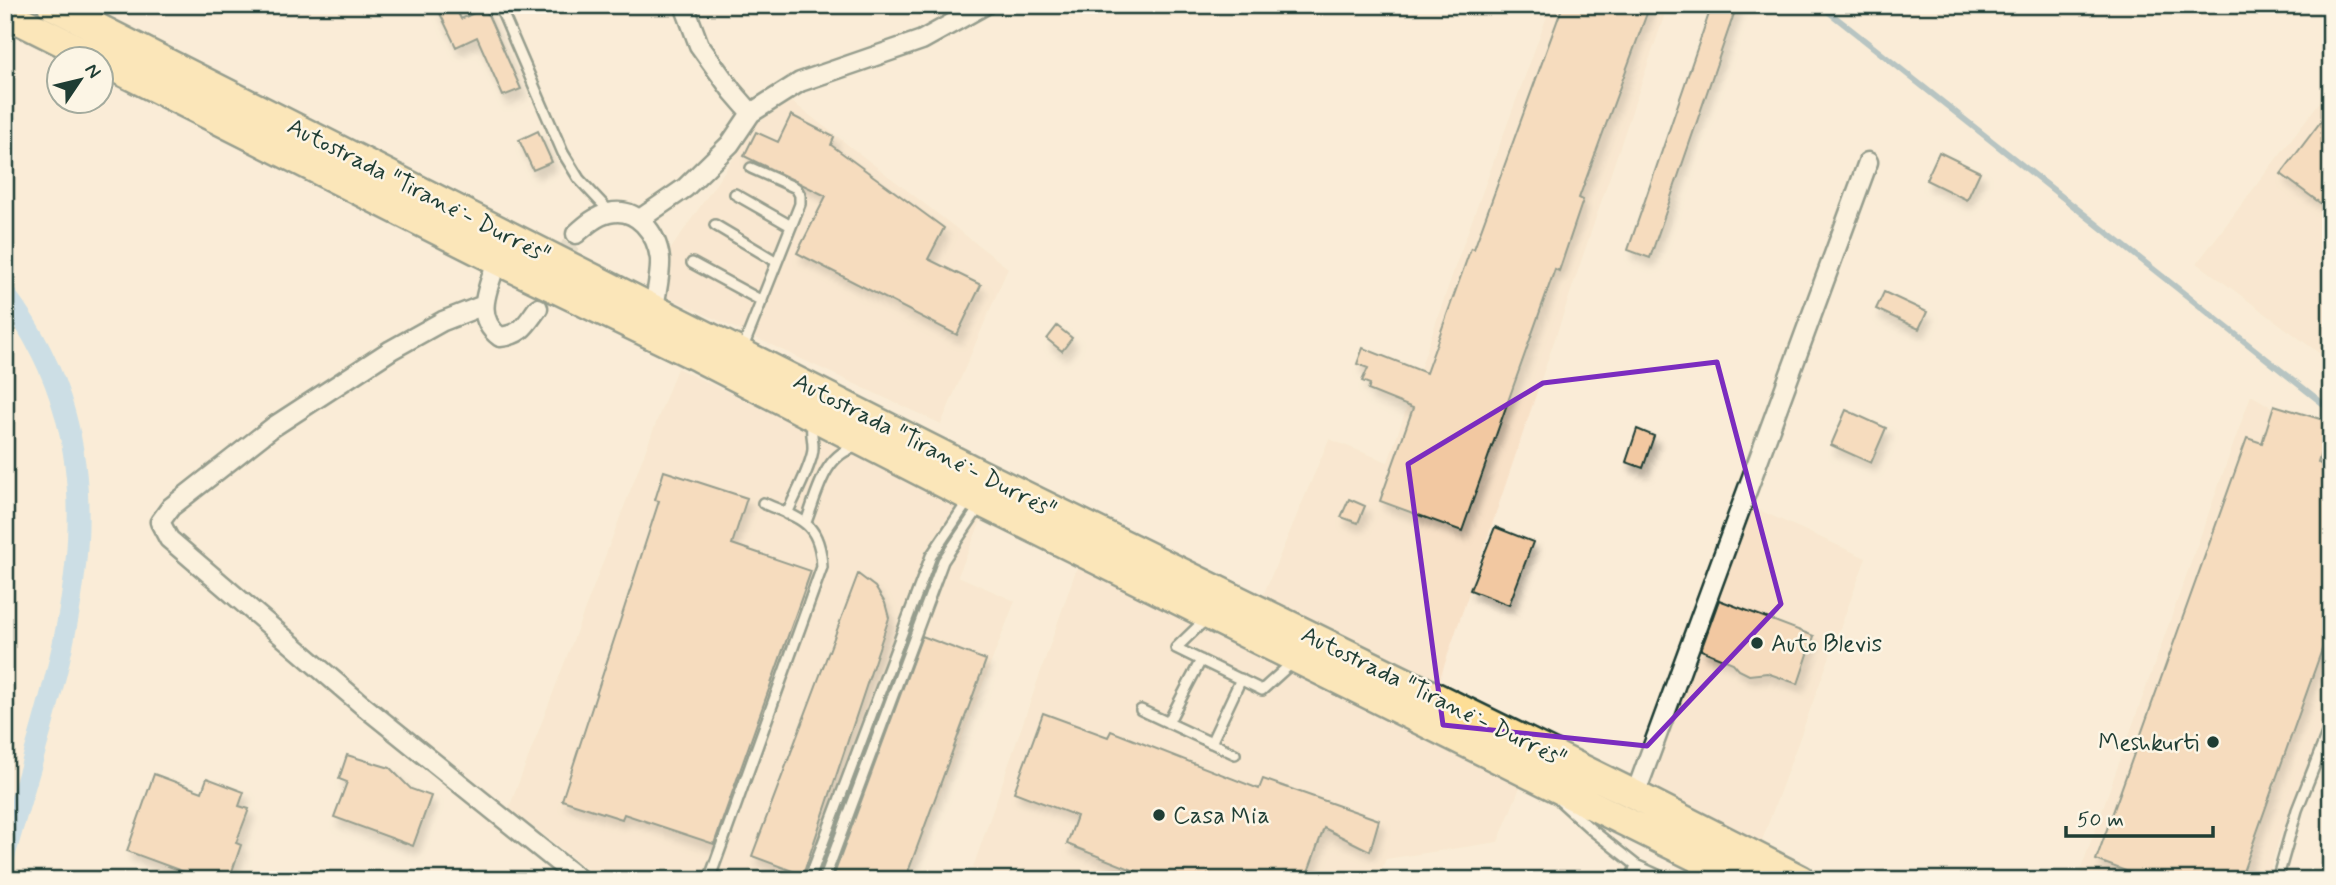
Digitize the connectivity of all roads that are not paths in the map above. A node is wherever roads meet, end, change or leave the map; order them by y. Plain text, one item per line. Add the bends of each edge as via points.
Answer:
1 (52, 5) edge
2 (499, 5) edge
3 (684, 5) edge
4 (985, 5) edge
5 (5, 13) edge
6 (87, 15) edge
7 (72, 46) edge
8 (116, 68) edge
9 (751, 113) junction
10 (1868, 162) dead end
11 (751, 168) dead end
12 (735, 194) dead end
13 (610, 212) junction
14 (640, 219) junction
15 (715, 225) dead end
16 (791, 226) junction
17 (576, 233) tunnel mouth
18 (497, 260) junction
19 (777, 262) junction
20 (692, 264) dead end
21 (762, 300) junction
22 (484, 305) junction
23 (538, 308) tunnel mouth
24 (654, 309) junction
25 (742, 352) junction
26 (816, 416) junction
27 (882, 450) junction
28 (977, 499) junction
29 (763, 503) dead end
30 (787, 514) junction
31 (806, 522) junction
32 (1210, 615) junction
33 (1297, 658) junction
34 (1200, 660) junction
35 (1241, 679) junction
36 (1141, 710) dead end
37 (1168, 723) junction
38 (2331, 724) edge
39 (1211, 743) junction
40 (1235, 754) dead end
41 (1528, 772) junction
42 (1635, 795) junction
43 (1636, 865) junction
44 (580, 880) edge
45 (709, 880) edge
46 (809, 880) edge
47 (824, 880) edge
48 (1631, 880) edge
49 (1669, 880) edge
50 (1742, 880) edge
51 (1801, 880) edge
52 (2277, 880) edge

1 - 6 highway, Autostrada "Tiranë - Durrës"
2 - 13 lane via 563,153 579,179
3 - 9 street via 699,45
4 - 9 street via 922,40 800,82
5 - 7 highway, Autostrada "Tiranë - Durrës"
6 - 24 highway, Autostrada "Tiranë - Durrës" via 283,122
8 - 18 highway, Autostrada "Tiranë - Durrës"
9 - 14 street via 730,144 685,188
10 - 42 street
11 - 16 lane via 796,188 800,204
12 - 16 lane
13 - 14 street
13 - 17 street
14 - 24 street via 654,237 660,260
15 - 19 lane
16 - 19 lane
18 - 22 street
18 - 26 highway, Autostrada "Tiranë - Durrës"
19 - 21 lane
20 - 21 lane
21 - 25 lane
22 - 23 street via 485,320 500,337 524,328
22 - 44 street via 443,321 391,351 273,427 171,507 160,522 169,539 351,696
24 - 25 highway, Autostrada "Tiranë - Durrës"
25 - 42 highway, Autostrada "Tiranë - Durrës"
26 - 27 highway, Autostrada "Tiranë - Durrës"
26 - 30 lane via 810,427 813,454
27 - 28 highway, Autostrada "Tiranë - Durrës"
27 - 31 lane via 855,447 828,466
28 - 32 highway, Autostrada "Tiranë - Durrës"
28 - 46 lane via 931,556
28 - 47 lane via 943,562
29 - 30 lane
30 - 31 lane
31 - 45 lane via 816,537 822,567
32 - 33 highway, Autostrada "Tiranë - Durrës"
32 - 34 lane via 1176,648
33 - 35 lane via 1262,690
33 - 41 highway, Autostrada "Tiranë - Durrës"
34 - 35 lane
34 - 37 lane
35 - 39 lane
36 - 37 lane
37 - 39 lane
38 - 52 lane via 2297,810
39 - 40 lane
41 - 43 lane
41 - 50 highway, Autostrada "Tiranë - Durrës"
42 - 51 highway, Autostrada "Tiranë - Durrës"
43 - 48 lane
43 - 49 lane

